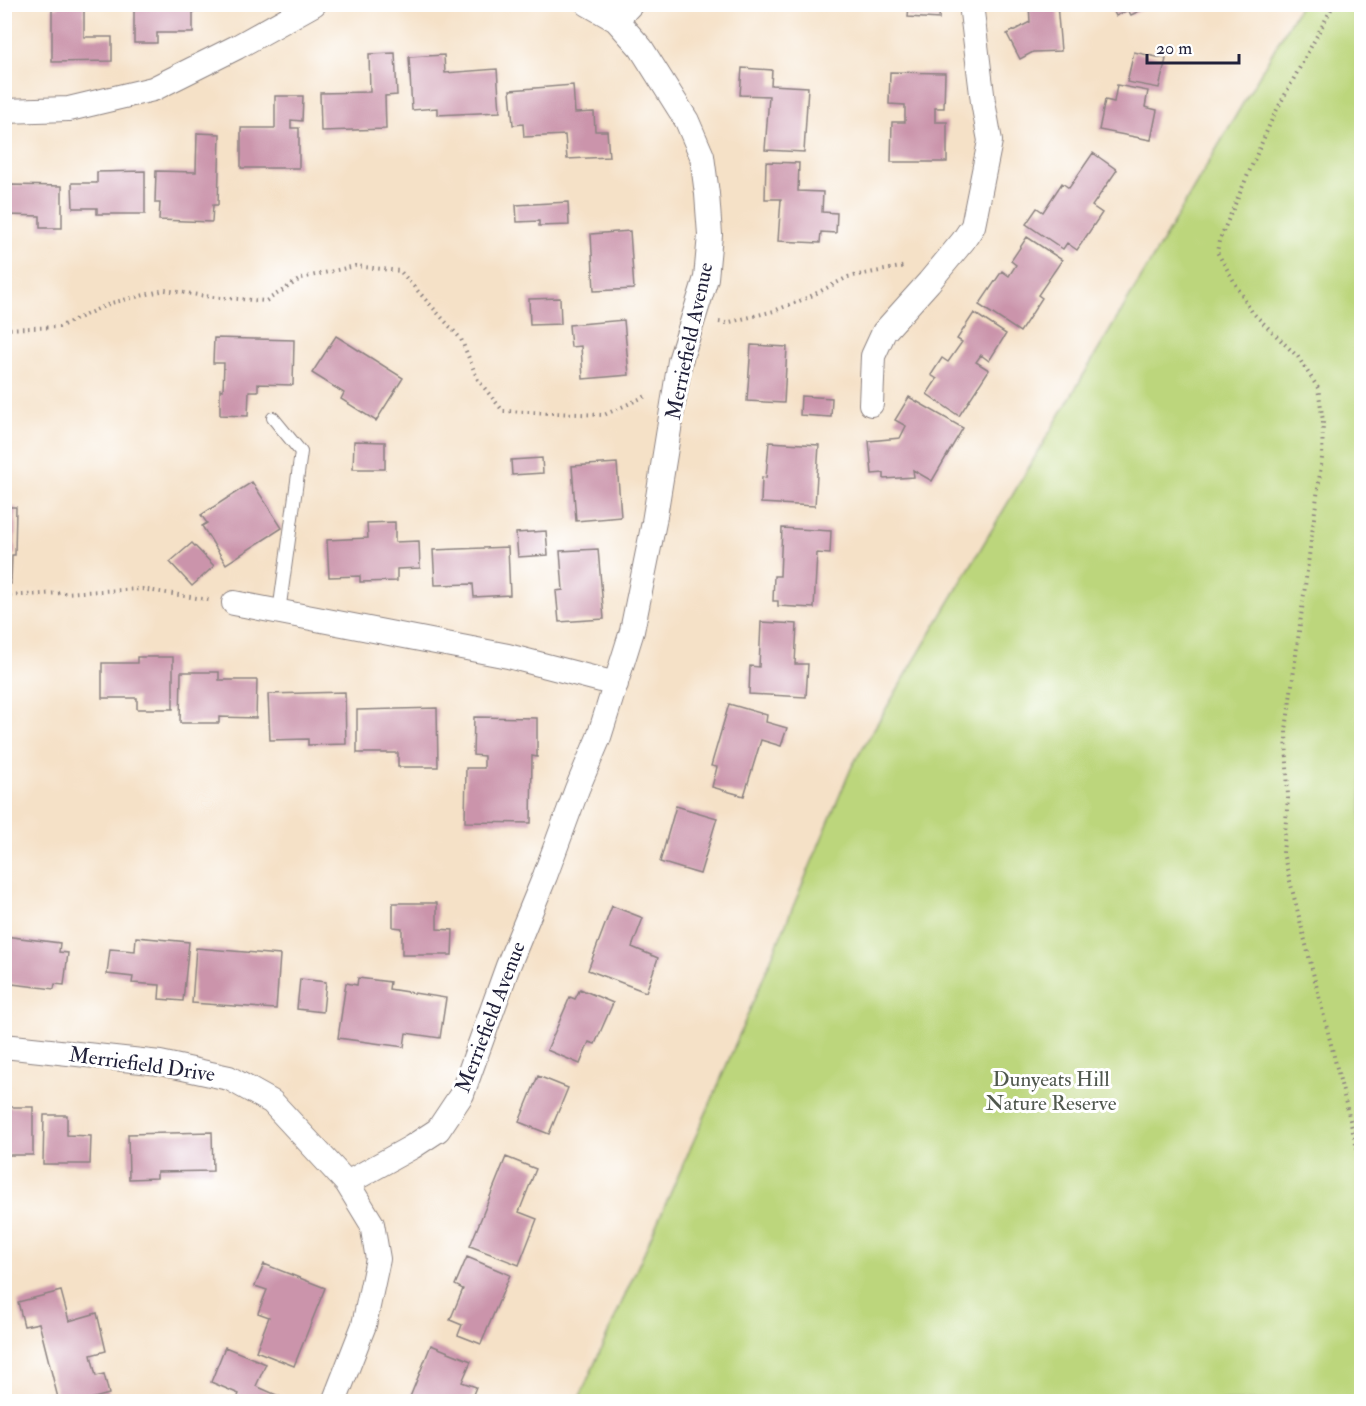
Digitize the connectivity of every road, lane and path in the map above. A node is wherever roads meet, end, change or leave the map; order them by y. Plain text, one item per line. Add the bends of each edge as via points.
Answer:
1 (314, 4) edge
2 (588, 4) edge
3 (971, 4) edge
4 (1334, 4) edge
5 (623, 12) edge
6 (4, 111) edge
7 (947, 260) junction
8 (692, 319) junction
9 (4, 329) edge
10 (676, 386) junction
11 (871, 404) dead end
12 (273, 418) dead end
13 (4, 596) edge
14 (234, 603) joint
15 (279, 612) junction
16 (616, 684) junction
17 (4, 1046) edge
18 (1362, 1159) edge
19 (347, 1183) junction
20 (334, 1401) edge

1 - 6 street via 153,90 69,110
2 - 5 street, Merriefield Avenue
3 - 7 street via 990,141 973,226
4 - 18 path via 1273,117 1217,252 1252,312 1298,357 1318,388 1323,421 1322,458 1286,730 1288,799 1283,853
5 - 8 street, Merriefield Avenue via 687,121 702,156 710,235 706,278
7 - 8 path via 848,277 774,311 726,323
7 - 11 street via 884,332 873,356
8 - 10 street, Merriefield Avenue
9 - 10 path via 59,327 111,303 165,290 266,301 302,278 355,266 400,271 461,339 478,380 503,411 604,415
10 - 16 street, Merriefield Avenue via 654,522
12 - 15 lane via 301,452
13 - 14 path via 142,589
14 - 15 street
15 - 16 street via 508,656
16 - 19 street, Merriefield Avenue via 462,1094 438,1130
17 - 19 street, Merriefield Drive via 160,1063 229,1078 272,1102
19 - 20 street via 372,1224 378,1259 364,1325

